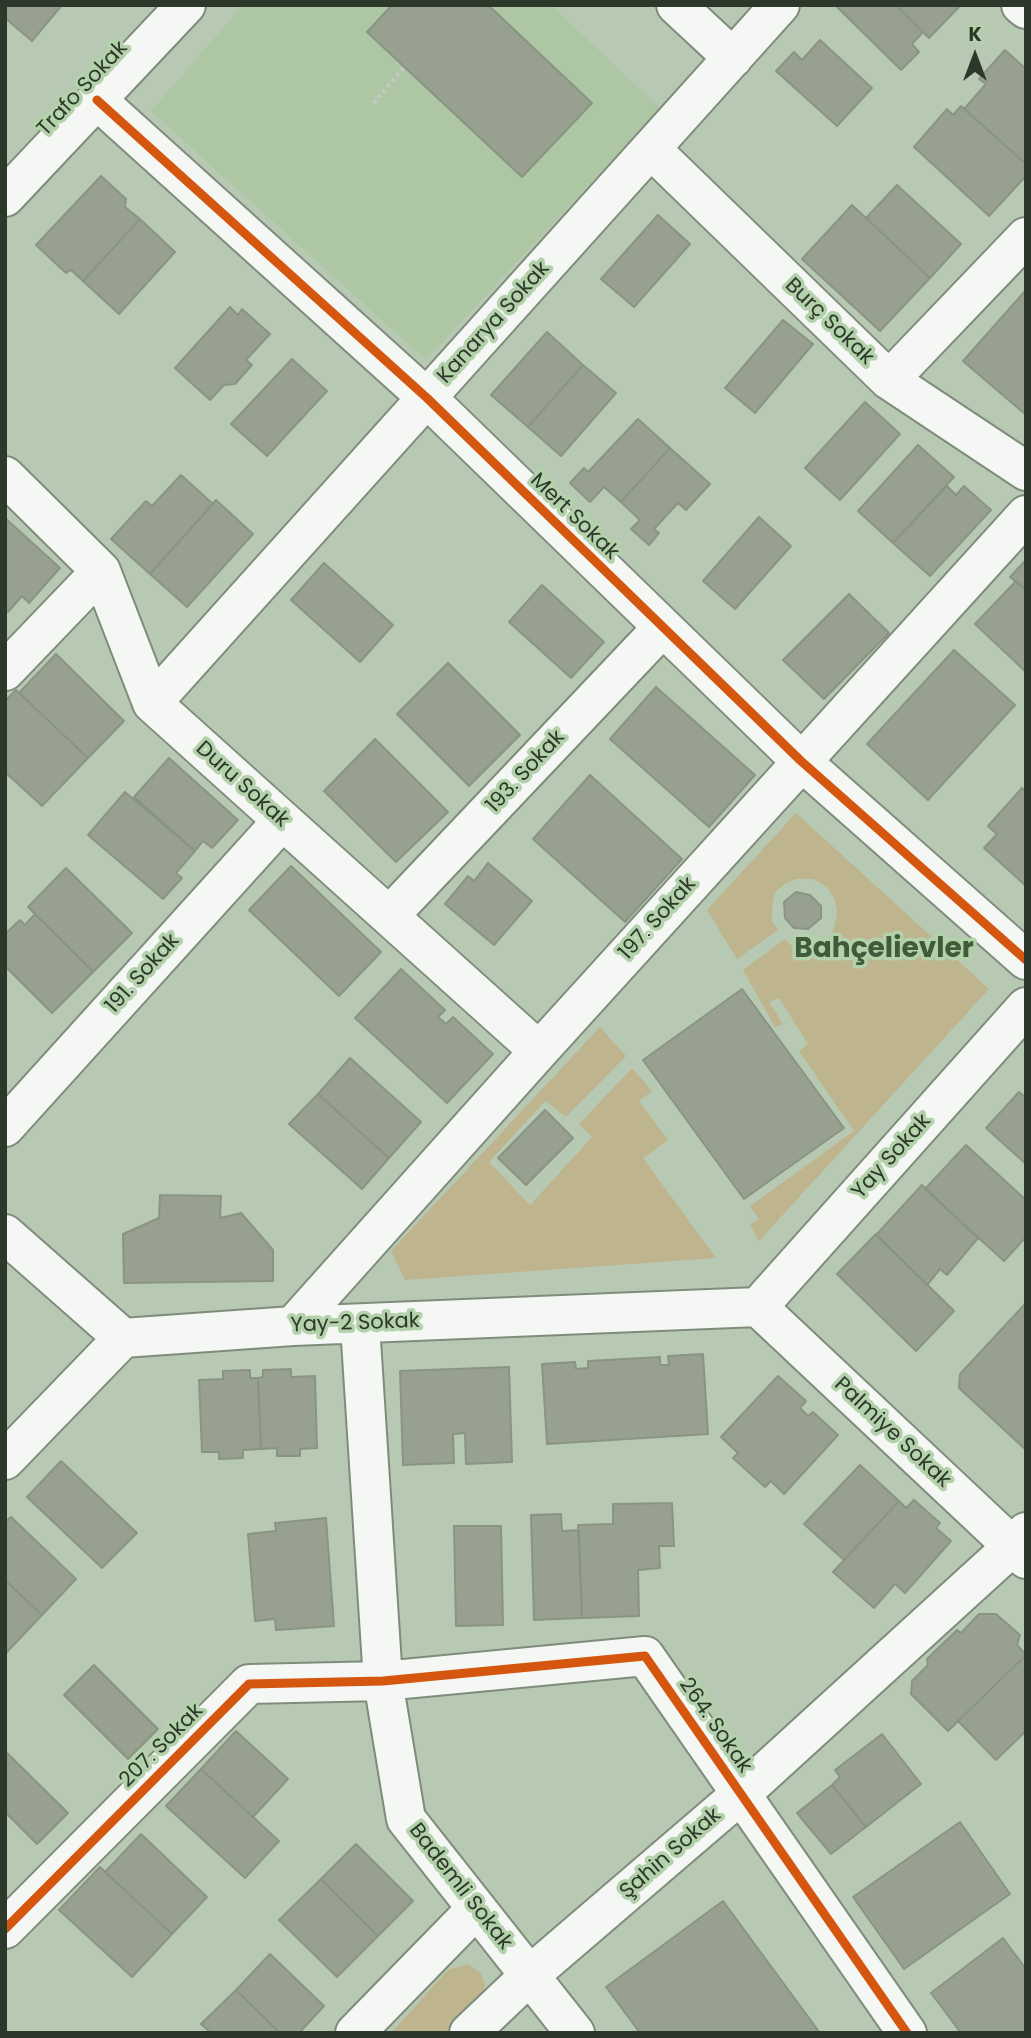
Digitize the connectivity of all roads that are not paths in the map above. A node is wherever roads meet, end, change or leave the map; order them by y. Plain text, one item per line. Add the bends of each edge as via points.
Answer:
1 (676, 5) edge
2 (780, 5) edge
3 (1021, 5) edge
4 (180, 7) edge
5 (1026, 9) edge
6 (733, 58) junction
7 (97, 100) junction
8 (650, 149) junction
9 (5, 197) edge
10 (1026, 237) edge
11 (889, 380) junction
12 (427, 398) junction
13 (1026, 471) edge
14 (5, 476) edge
15 (1026, 515) edge
16 (101, 570) junction
17 (663, 627) junction
18 (5, 671) edge
19 (152, 703) junction
20 (801, 761) junction
21 (282, 821) junction
22 (389, 916) junction
23 (1026, 960) edge
24 (1026, 1007) edge
25 (539, 1051) junction
26 (5, 1128) edge
27 (5, 1234) edge
28 (758, 1307) junction
29 (360, 1325) junction
30 (293, 1326) junction
31 (123, 1338) junction
32 (5, 1461) edge
33 (1022, 1546) edge
34 (383, 1681) junction
35 (741, 1794) junction
36 (476, 1909) junction
37 (5, 1929) edge
38 (530, 1975) junction
39 (355, 2033) edge
40 (469, 2033) edge
41 (575, 2033) edge
42 (907, 2033) edge

1 - 6 street
2 - 6 street, Kanarya Sokak
3 - 5 street
4 - 7 street, Trafo Sokak
6 - 8 street, Kanarya Sokak
7 - 9 street, Trafo Sokak
7 - 12 street, Mert Sokak
8 - 11 street, Burç Sokak
8 - 12 street, Kanarya Sokak
10 - 11 street
11 - 13 street, Burç Sokak
12 - 17 street, Mert Sokak
12 - 19 street, Kanarya Sokak
14 - 16 street, Duru Sokak
15 - 20 street, 197. Sokak
16 - 18 street
16 - 19 street, Duru Sokak
17 - 20 street, Mert Sokak
17 - 22 street, 193. Sokak
19 - 21 street, Duru Sokak
20 - 23 street, Mert Sokak
20 - 25 street, 197. Sokak
21 - 22 street, Duru Sokak
21 - 26 street, 191. Sokak
22 - 25 street, Duru Sokak
24 - 28 street, Yay Sokak
25 - 30 street, 197. Sokak
27 - 31 street
28 - 29 street, Yay-2 Sokak
28 - 33 street, Palmiye Sokak
29 - 30 street, Yay-2 Sokak
29 - 34 street, Bademli Sokak
30 - 31 street, Yay-2 Sokak
31 - 32 street
33 - 35 street, Şahin Sokak
34 - 35 street, 264. Sokak via 645,1656
34 - 36 street, Bademli Sokak via 406,1819
34 - 37 street, 207. Sokak via 249,1684
35 - 38 street, Şahin Sokak
35 - 42 street, 264. Sokak
36 - 38 street, Bademli Sokak
36 - 39 street
38 - 40 street, Şahin Sokak
38 - 41 street, Bademli Sokak

